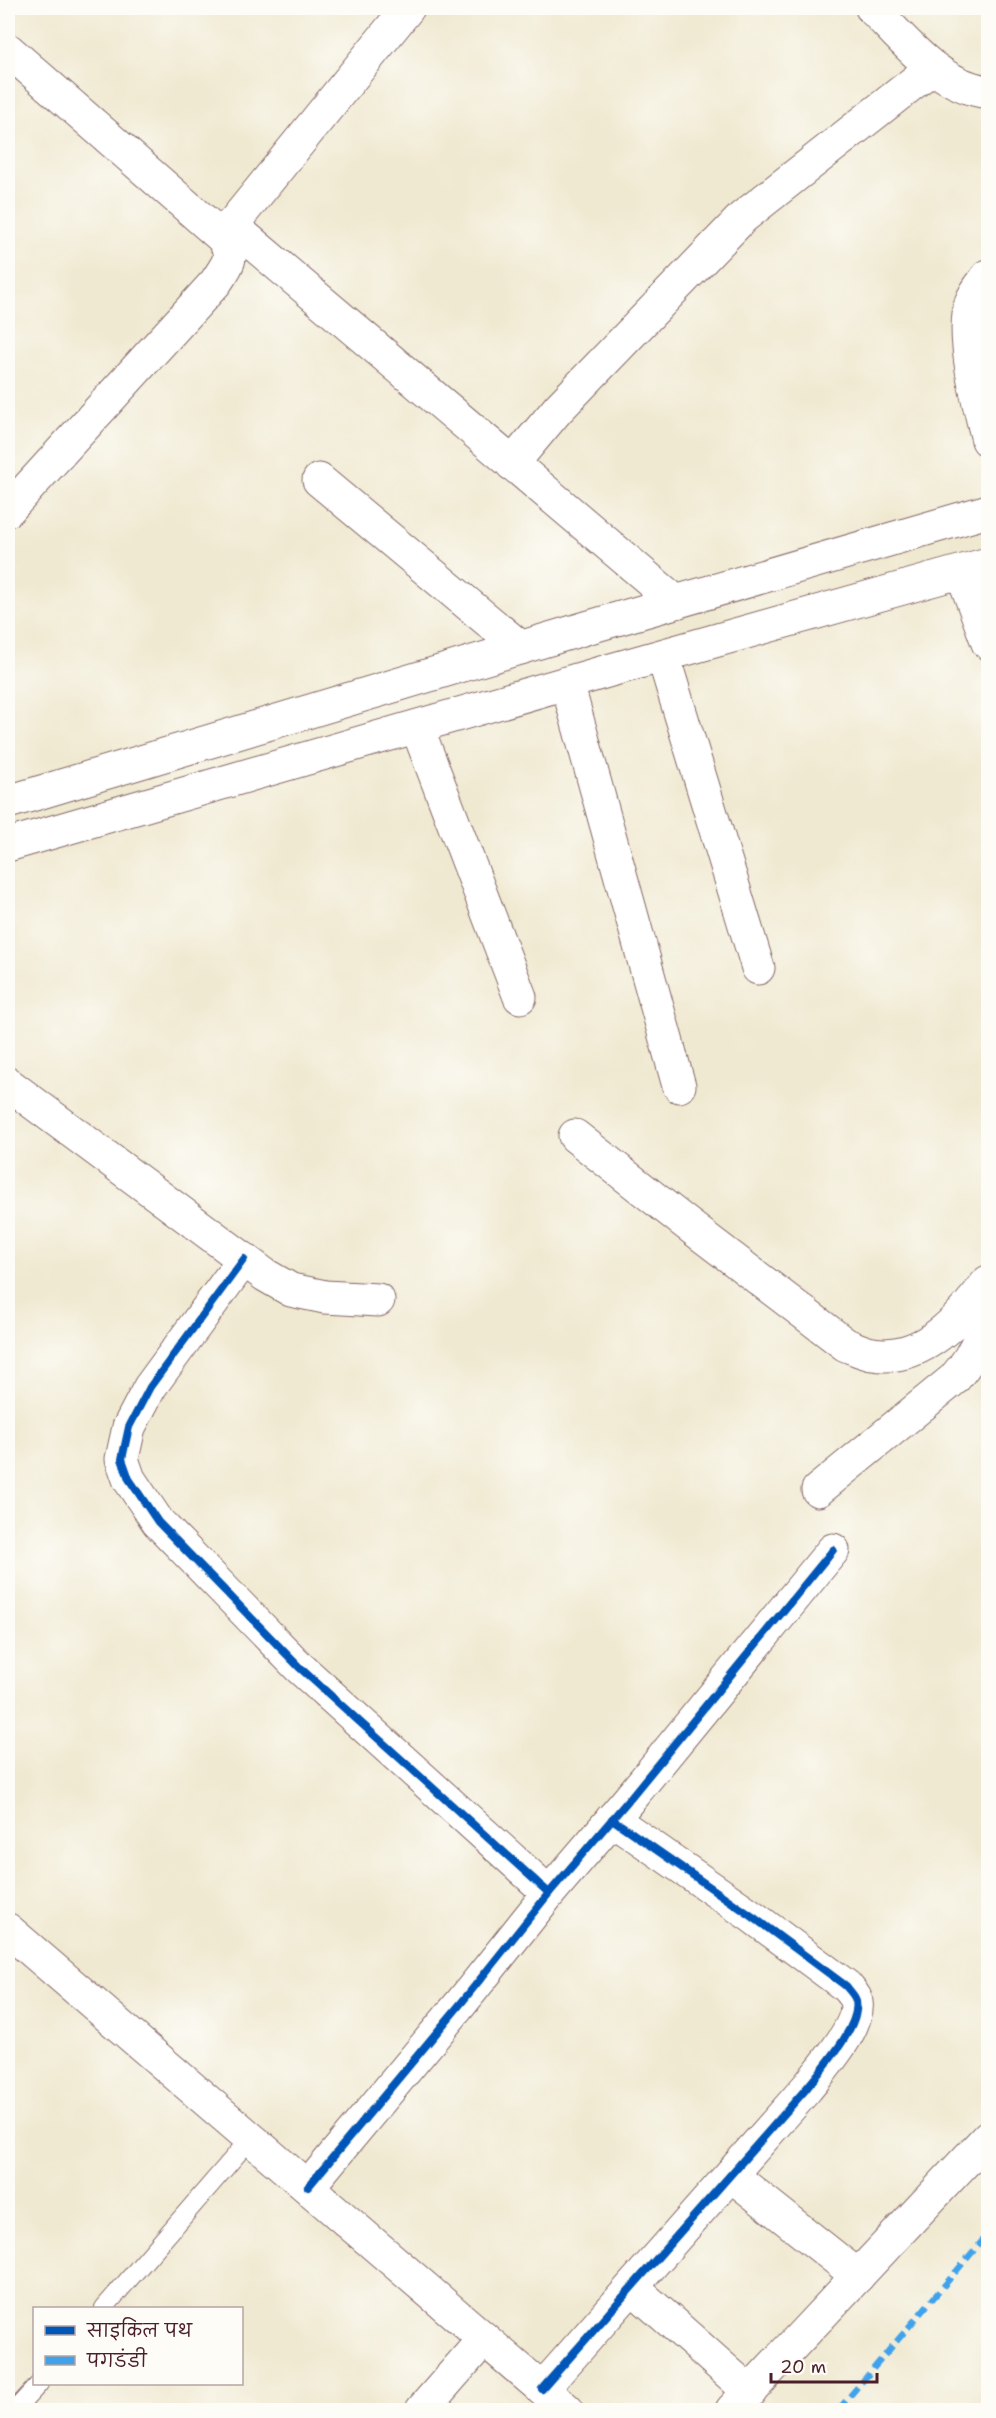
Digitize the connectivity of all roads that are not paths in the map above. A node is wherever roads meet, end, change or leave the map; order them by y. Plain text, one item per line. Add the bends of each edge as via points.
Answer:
1 (408, 8) edge
2 (872, 8) edge
3 (8, 50) edge
4 (932, 68) junction
5 (988, 92) edge
6 (226, 231) junction
7 (988, 276) edge
8 (988, 440) edge
9 (512, 464) junction
10 (319, 480) dead end
11 (8, 510) edge
12 (988, 511) edge
13 (975, 568) edge
14 (676, 602) junction
15 (988, 643) edge
16 (521, 648) junction
17 (663, 656) junction
18 (567, 683) junction
19 (417, 727) junction
20 (8, 802) edge
21 (8, 846) edge
22 (758, 968) dead end
23 (520, 997) dead end
24 (8, 1084) edge
25 (679, 1086) dead end
26 (575, 1136) dead end
27 (244, 1259) junction
28 (987, 1283) edge
29 (378, 1300) dead end
30 (986, 1325) edge
31 (818, 1490) dead end
32 (833, 1550) dead end
33 (612, 1819) junction
34 (549, 1893) junction
35 (8, 1930) edge
36 (988, 2137) edge
37 (250, 2139) junction
38 (731, 2175) junction
39 (308, 2187) junction
40 (858, 2276) junction
41 (633, 2288) junction
42 (105, 2307) edge
43 (484, 2339) junction
44 (38, 2385) edge
45 (542, 2389) junction
46 (741, 2401) edge
47 (15, 2410) edge
48 (422, 2410) edge
49 (567, 2410) edge

1 - 6 street
2 - 4 street
3 - 6 street
4 - 5 street via 975,90
4 - 9 street via 743,217 558,409
6 - 9 street
6 - 11 street via 229,262 216,282
7 - 8 street via 972,302 969,324 977,397
9 - 14 street
10 - 16 street
12 - 14 street
13 - 15 street
13 - 17 street
14 - 16 street
16 - 20 street
17 - 18 street
17 - 22 street
18 - 19 street
18 - 25 street
19 - 21 street
19 - 23 street
24 - 27 street
26 - 28 street via 846,1345 872,1354 905,1352 928,1344
27 - 29 street via 291,1290 325,1298
27 - 34 street via 150,1387 129,1427 122,1459 129,1479 158,1522 299,1667
28 - 30 street
30 - 31 street via 978,1346 954,1379
32 - 33 street
33 - 34 street
33 - 38 street via 753,1917 846,1986 855,1998 856,2015 843,2040
34 - 39 street
35 - 37 street
36 - 40 street
37 - 39 street
37 - 42 lane
38 - 40 street
38 - 41 street
39 - 43 street
40 - 46 street
41 - 45 street
41 - 46 street
43 - 45 street
43 - 48 street
44 - 47 lane
45 - 49 street

